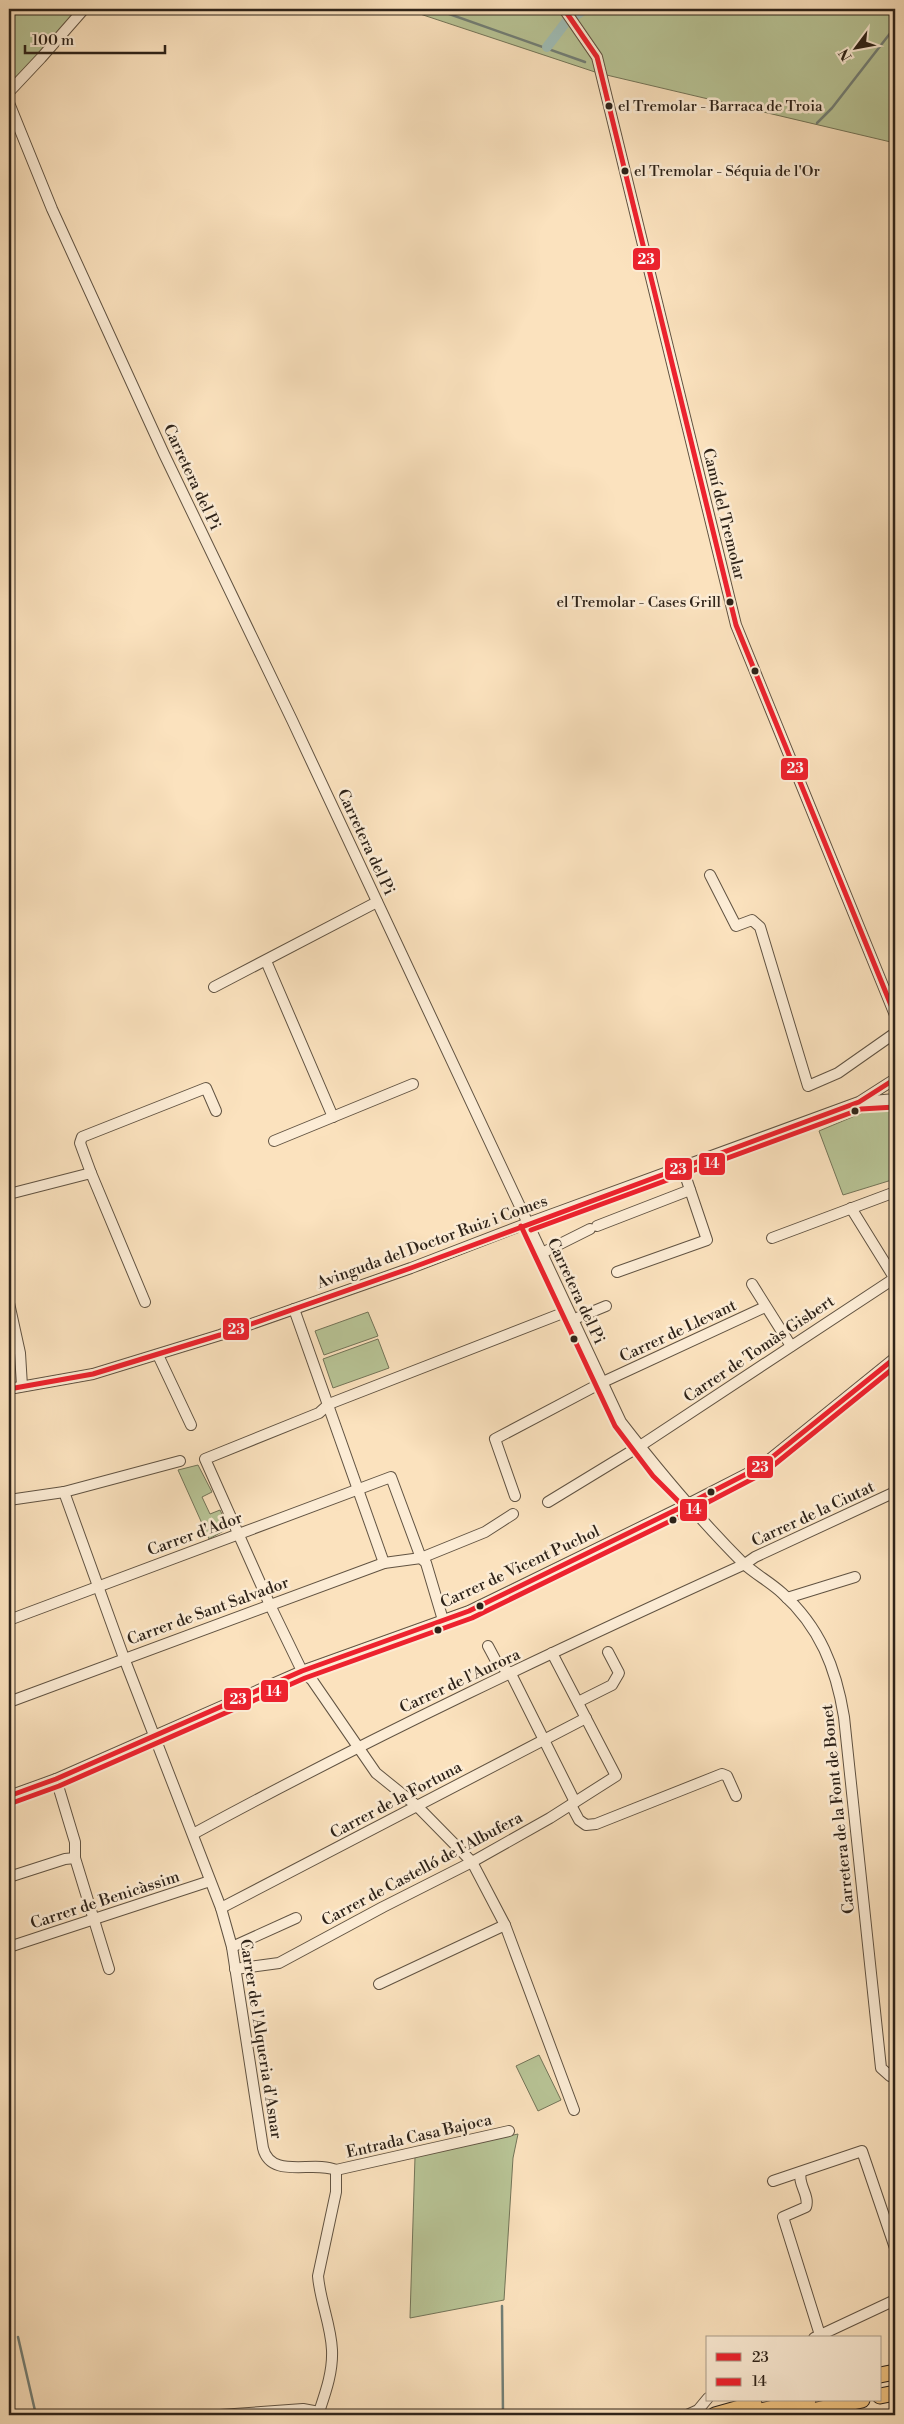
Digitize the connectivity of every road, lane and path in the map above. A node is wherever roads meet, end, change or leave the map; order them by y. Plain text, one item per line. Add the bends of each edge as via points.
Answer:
1 (84, 9) edge
2 (564, 9) edge
3 (9, 92) edge
4 (9, 103) edge
5 (710, 875) dead end
6 (377, 902) junction
7 (266, 961) junction
8 (214, 987) dead end
9 (895, 1015) edge
10 (895, 1033) edge
11 (895, 1079) edge
12 (413, 1084) dead end
13 (895, 1099) edge
14 (859, 1102) junction
15 (216, 1111) dead end
16 (333, 1117) junction
17 (274, 1141) dead end
18 (682, 1166) junction
19 (91, 1173) junction
20 (690, 1190) junction
21 (895, 1192) edge
22 (9, 1194) edge
23 (851, 1208) junction
24 (528, 1223) junction
25 (772, 1238) dead end
26 (542, 1253) junction
27 (617, 1272) dead end
28 (895, 1278) edge
29 (752, 1284) dead end
30 (9, 1302) edge
31 (145, 1302) dead end
32 (606, 1306) dead end
33 (766, 1307) junction
34 (294, 1309) junction
35 (570, 1315) junction
36 (791, 1346) junction
37 (158, 1355) junction
38 (895, 1358) edge
39 (603, 1382) junction
40 (22, 1386) junction
41 (9, 1388) edge
42 (329, 1404) junction
43 (191, 1425) dead end
44 (640, 1446) junction
45 (180, 1461) dead end
46 (360, 1490) junction
47 (64, 1492) junction
48 (895, 1492) edge
49 (515, 1496) dead end
50 (9, 1500) edge
51 (548, 1502) dead end
52 (690, 1503) junction
53 (513, 1514) dead end
54 (239, 1534) junction
55 (421, 1558) junction
56 (384, 1563) junction
57 (744, 1564) junction
58 (855, 1577) dead end
59 (99, 1586) junction
60 (787, 1598) junction
61 (270, 1605) junction
62 (9, 1620) edge
63 (443, 1620) junction
64 (488, 1646) dead end
65 (608, 1652) dead end
66 (552, 1653) junction
67 (124, 1658) junction
68 (302, 1672) junction
69 (510, 1674) junction
70 (9, 1702) edge
71 (578, 1702) junction
72 (586, 1718) junction
73 (154, 1737) junction
74 (543, 1739) junction
75 (358, 1746) junction
76 (56, 1779) junction
77 (9, 1796) edge
78 (736, 1796) dead end
79 (573, 1804) junction
80 (416, 1806) junction
81 (193, 1834) junction
82 (75, 1858) junction
83 (472, 1862) junction
84 (9, 1877) edge
85 (210, 1881) junction
86 (221, 1908) junction
87 (296, 1918) dead end
88 (94, 1919) junction
89 (505, 1925) junction
90 (9, 1947) edge
91 (232, 1947) junction
92 (109, 1969) dead end
93 (235, 1969) junction
94 (378, 1984) dead end
95 (895, 2076) edge
96 (574, 2110) dead end
97 (509, 2131) dead end
98 (336, 2170) junction
99 (801, 2172) junction
100 (773, 2181) dead end
101 (895, 2248) edge
102 (895, 2300) edge
103 (817, 2336) edge
104 (895, 2372) edge
105 (882, 2375) edge
106 (895, 2383) edge
107 (882, 2386) edge
108 (895, 2393) edge
109 (882, 2396) edge
110 (706, 2400) edge
111 (760, 2402) edge
112 (799, 2402) edge
113 (853, 2402) edge
114 (318, 2414) edge
115 (220, 2415) edge
116 (687, 2415) edge
117 (715, 2415) edge
118 (742, 2415) edge
119 (794, 2415) edge

1 - 3 street
2 - 9 street, Camí del Tremolar via 597,57 736,625
4 - 6 street, Carretera del Pi via 52,209 164,454
5 - 10 street via 736,926 752,920 760,927 808,1086 838,1072
6 - 7 street
6 - 24 street, Carretera del Pi
7 - 8 street
7 - 16 street
11 - 14 street, Avinguda del Doctor Ruiz i Comes
12 - 16 street
13 - 14 street, Avinguda del Doctor Ruiz i Comes
14 - 18 street, Avinguda del Doctor Ruiz i Comes
15 - 19 street via 206,1088 82,1137 80,1143
16 - 17 street
18 - 20 street
18 - 24 street, Avinguda del Doctor Ruiz i Comes
19 - 22 street
19 - 31 street
20 - 26 street via 594,1227
20 - 27 street via 707,1240
21 - 23 street
23 - 25 street
23 - 28 street
24 - 26 street, Carretera del Pi
24 - 34 street, Avinguda del Doctor Ruiz i Comes
26 - 35 street, Carretera del Pi
28 - 36 street, Carrer de Tomàs Gisbert
29 - 33 street
30 - 40 street via 20,1353
32 - 35 street
33 - 36 street
33 - 39 street, Carrer de Llevant
34 - 37 street, Avinguda del Doctor Ruiz i Comes
34 - 42 street
35 - 39 street, Carretera del Pi
35 - 42 street
36 - 44 street, Carrer de Tomàs Gisbert
37 - 40 street, Avinguda del Doctor Ruiz i Comes via 92,1374
37 - 43 street
38 - 52 street, Carrer de Vicent Puchol via 760,1467
39 - 44 street, Carretera del Pi via 621,1422
39 - 49 street, Carrer de Llevant via 495,1439
40 - 41 street, Avinguda del Doctor Ruiz i Comes
42 - 46 street
42 - 54 street via 319,1413 204,1459
44 - 51 street, Carrer de Tomàs Gisbert
44 - 52 street, Carretera del Pi
45 - 47 street
46 - 54 street, Carrer d'Ador
46 - 55 street, Carrer d'Ador via 391,1477
46 - 56 street
47 - 50 street
47 - 59 street, Carrer de l'Alqueria d'Asnar
48 - 57 street, Carrer de la Ciutat
52 - 57 street, Carretera del Pi
52 - 63 street, Carrer de Vicent Puchol via 469,1611
53 - 55 street, Carrer de Sant Salvador via 485,1532
54 - 59 street, Carrer d'Ador
54 - 61 street
55 - 56 street, Carrer de Sant Salvador
55 - 63 street via 426,1563
56 - 61 street, Carrer de Sant Salvador
57 - 60 street, Carretera de la Font de Bonet
57 - 66 street, Carrer de l'Aurora
58 - 60 street
59 - 62 street, Carrer d'Ador
59 - 67 street, Carrer de l'Alqueria d'Asnar
60 - 95 street, Carretera de la Font de Bonet via 824,1645 841,1697 881,2068
61 - 67 street, Carrer de Sant Salvador
61 - 68 street
63 - 68 street, Carrer de Vicent Puchol
64 - 69 street via 496,1662
65 - 71 street via 619,1673 612,1685
66 - 69 street, Carrer de l'Aurora
66 - 71 street
67 - 70 street, Carrer de Sant Salvador
67 - 73 street, Carrer de l'Alqueria d'Asnar
68 - 73 street, Carrer de Vicent Puchol
68 - 75 street via 312,1680
69 - 74 street
69 - 75 street, Carrer de l'Aurora
71 - 72 street
72 - 74 street, Carrer de la Fortuna
72 - 79 street, Carrer de Castelló de l'Albufera via 616,1776
73 - 76 street, Carrer de Vicent Puchol
73 - 81 street, Carrer de l'Alqueria d'Asnar
74 - 79 street
74 - 80 street, Carrer de la Fortuna
75 - 80 street via 376,1773
75 - 81 street, Carrer de l'Aurora
76 - 77 street, Carrer de Vicent Puchol
76 - 82 street via 75,1842
78 - 79 street via 727,1776 722,1774 596,1824 586,1825 579,1820
79 - 83 street, Carrer de Castelló de l'Albufera
80 - 83 street
80 - 86 street, Carrer de la Fortuna
81 - 85 street, Carrer de l'Alqueria d'Asnar
82 - 84 street via 65,1858
82 - 88 street
83 - 89 street
83 - 93 street, Carrer de Castelló de l'Albufera via 383,1906 279,1964
85 - 86 street, Carrer de l'Alqueria d'Asnar
85 - 88 street, Carrer de Benicàssim
86 - 91 street, Carrer de l'Alqueria d'Asnar
87 - 91 street
88 - 90 street, Carrer de Benicàssim
88 - 92 street
89 - 94 street
89 - 96 street
91 - 93 street, Carrer de l'Alqueria d'Asnar
93 - 98 street, Carrer de l'Alqueria d'Asnar via 265,2156 273,2165 282,2167
97 - 98 street, Entrada Casa Bajoca
98 - 114 street via 336,2192 319,2266 320,2290 332,2351 331,2370
99 - 100 street
99 - 101 street via 862,2151
99 - 103 street via 806,2206 783,2217
102 - 103 street
104 - 105 highway
106 - 107 highway
108 - 109 highway
110 - 116 street via 698,2410
111 - 117 highway
112 - 118 highway
113 - 119 highway
114 - 115 street via 304,2409

